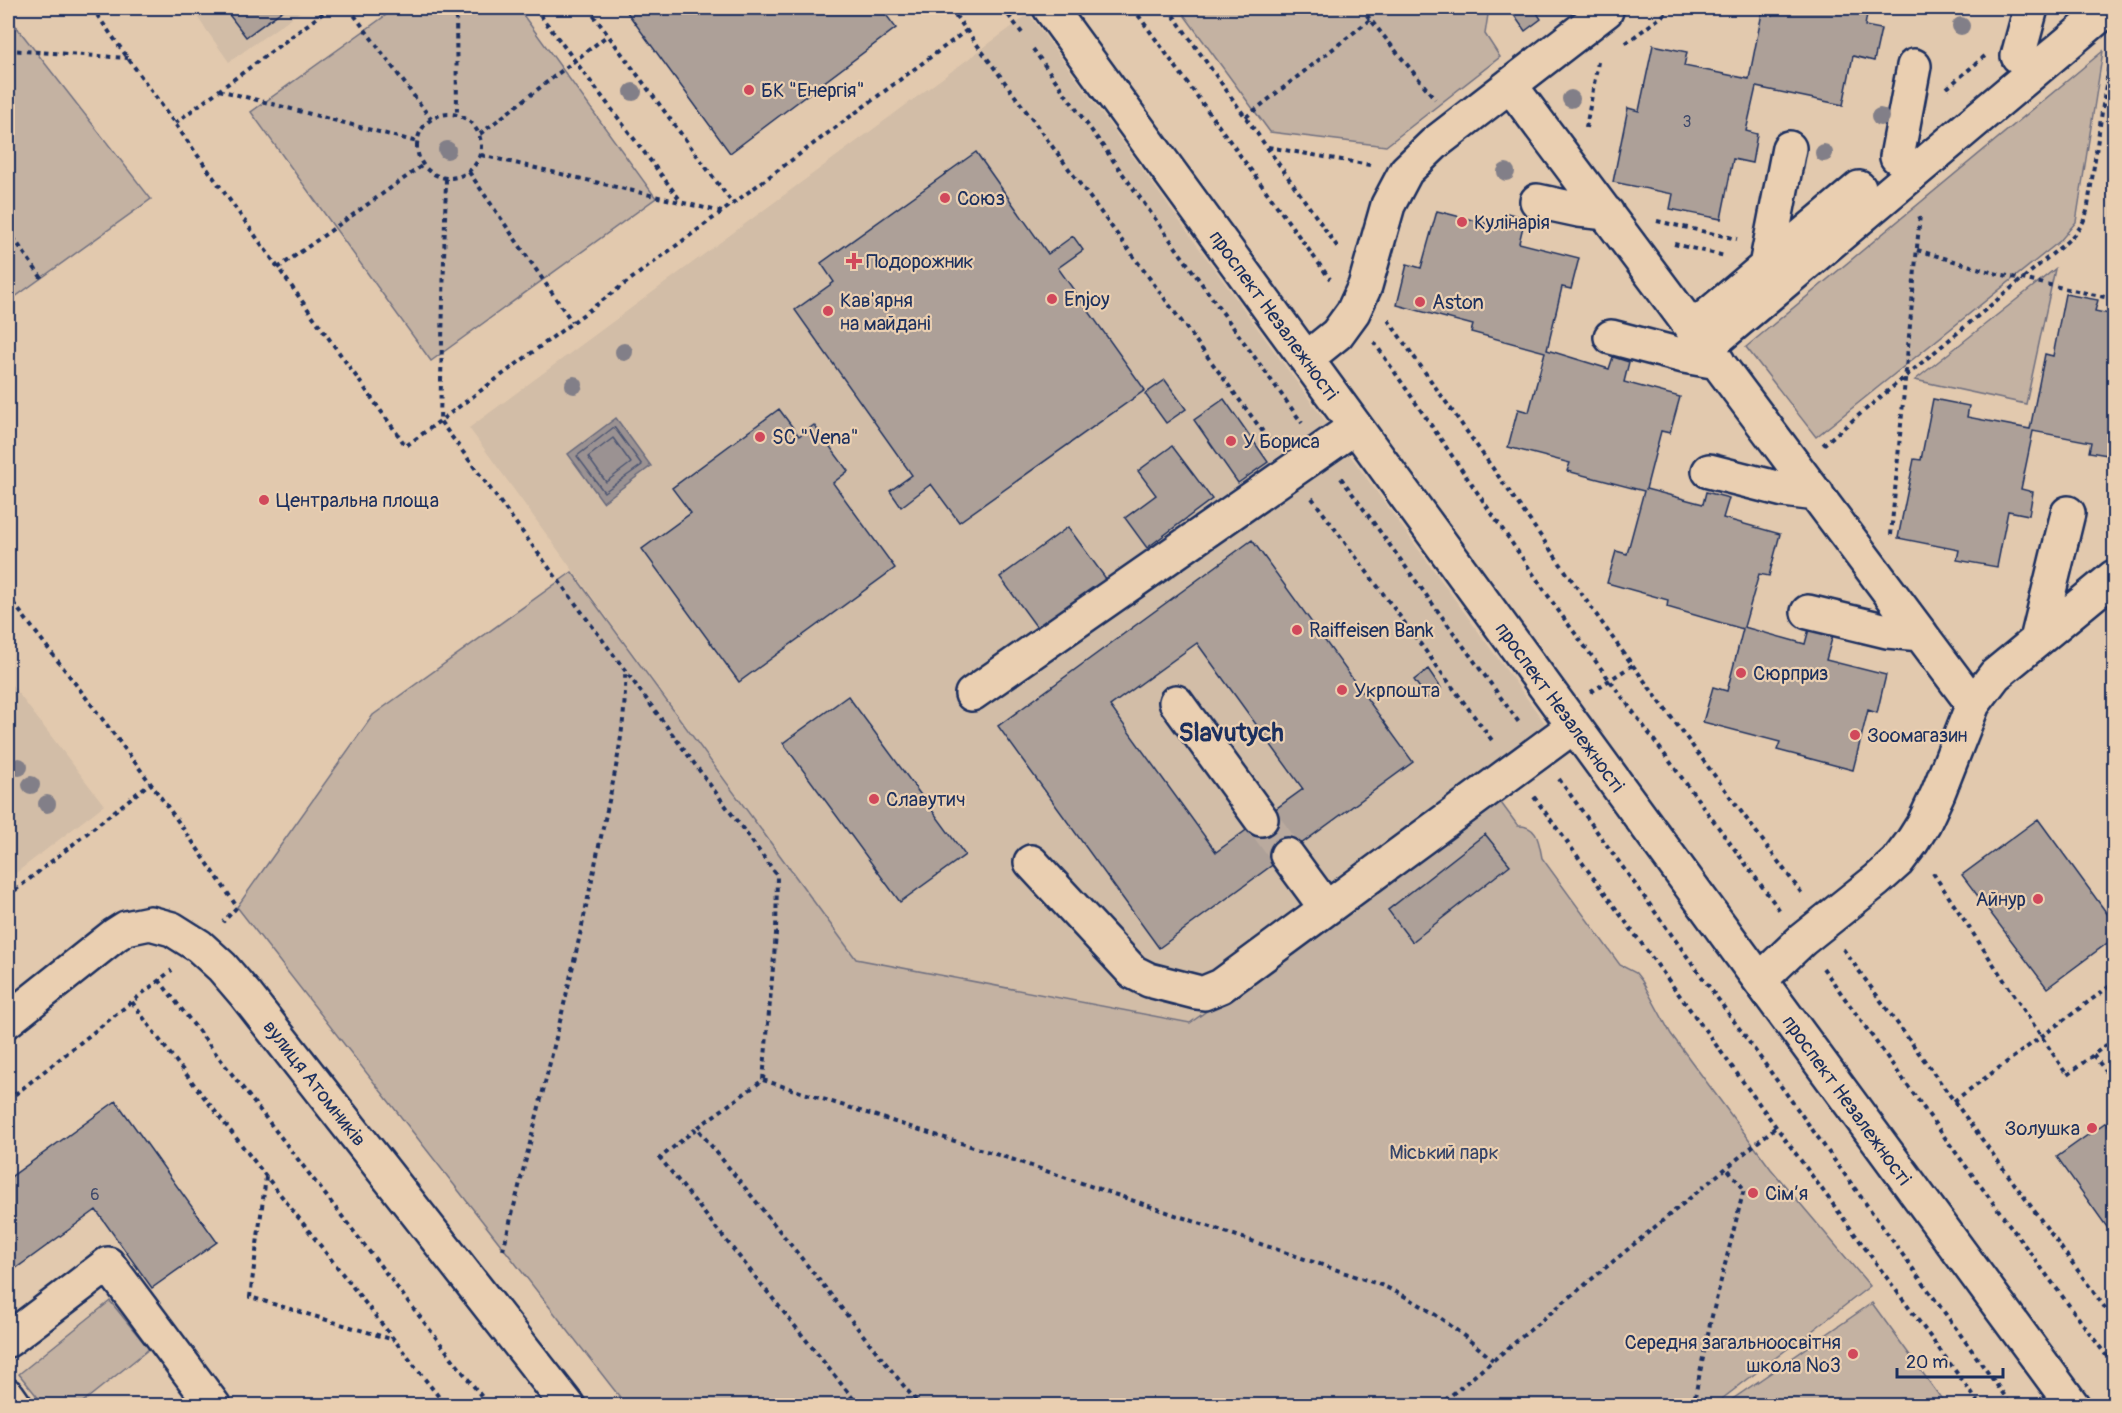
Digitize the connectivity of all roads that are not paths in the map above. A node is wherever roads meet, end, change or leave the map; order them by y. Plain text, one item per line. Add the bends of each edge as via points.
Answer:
1 (2031, 8) edge
2 (2076, 8) edge
3 (2109, 8) edge
4 (1606, 11) road end
5 (1064, 13) edge
6 (2018, 56) junction
7 (1914, 66) dead end
8 (1510, 85) junction
9 (1789, 148) dead end
10 (1897, 157) junction
11 (1537, 201) dead end
12 (1607, 213) junction
13 (1757, 254) junction
14 (1611, 336) dead end
15 (1706, 346) junction
16 (1306, 359) junction
17 (1355, 427) junction
18 (1709, 471) dead end
19 (1817, 494) junction
20 (2067, 513) dead end
21 (2115, 577) edge
22 (1808, 612) dead end
23 (1921, 634) junction
24 (2037, 640) junction
25 (972, 694) dead end
26 (1176, 702) dead end
27 (1973, 704) junction
28 (1574, 726) junction
29 (1261, 819) tunnel mouth
30 (1287, 855) tunnel mouth
31 (1031, 862) dead end
32 (1326, 908) junction
33 (1760, 980) junction
34 (8, 1020) edge
35 (8, 1340) edge
36 (8, 1396) edge
37 (15, 1406) edge
38 (214, 1406) edge
39 (568, 1406) edge
40 (2073, 1406) edge

1 - 6 street
2 - 6 street
3 - 15 street
4 - 8 street
5 - 16 street, проспект Незалежності
6 - 10 street
7 - 10 street
8 - 12 street
8 - 16 street via 1427,149 1406,171 1388,205 1359,299 1336,334
9 - 13 street
10 - 13 street
11 - 12 street
12 - 15 street
13 - 15 street
14 - 15 street via 1684,356
15 - 19 street
16 - 17 street, проспект Незалежності
17 - 25 street
17 - 28 street, проспект Незалежності
18 - 19 street
19 - 23 street
20 - 24 street
21 - 24 street
22 - 23 street via 1887,631
23 - 27 street
24 - 27 street via 1995,675
26 - 29 street
27 - 33 street via 1938,793 1912,842 1877,880 1802,940
28 - 32 street
28 - 33 street, проспект Незалежності
30 - 32 street
31 - 32 street via 1133,972 1196,992 1221,986
33 - 40 street, проспект Незалежності
34 - 39 street, вулиця Атомників via 126,928 150,922 184,935 222,967 246,995
35 - 38 street via 108,1264
36 - 37 street

